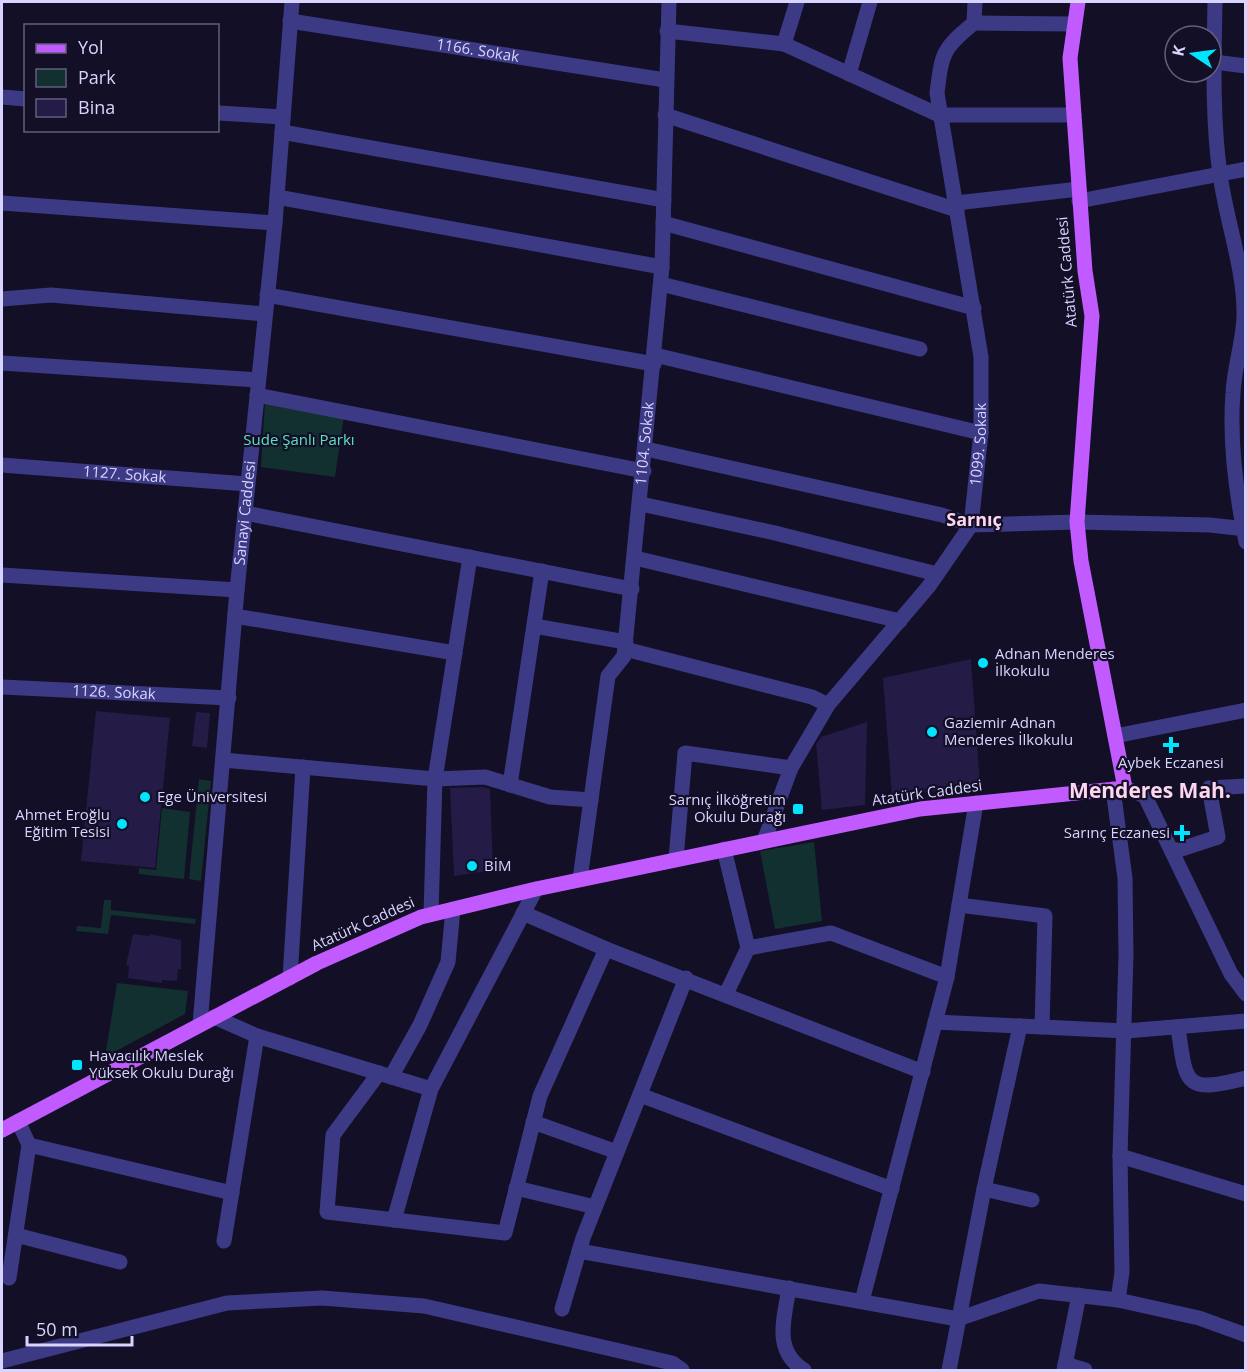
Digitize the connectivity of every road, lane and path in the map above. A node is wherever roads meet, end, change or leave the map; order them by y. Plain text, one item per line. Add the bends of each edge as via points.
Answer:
1 (291, 2) edge
2 (669, 2) edge
3 (797, 2) edge
4 (870, 2) edge
5 (975, 2) edge
6 (1078, 2) edge
7 (1215, 2) edge
8 (290, 21) junction
9 (974, 23) junction
10 (1073, 24) junction
11 (1215, 24) edge
12 (667, 31) junction
13 (784, 44) junction
14 (1223, 63) edge
15 (1245, 66) edge
16 (849, 74) junction
17 (665, 80) junction
18 (1215, 84) edge
19 (2, 97) edge
20 (24, 99) edge
21 (219, 113) edge
22 (665, 115) junction
23 (939, 115) junction
24 (1074, 115) junction
25 (282, 124) junction
26 (1245, 169) edge
27 (1220, 173) junction
28 (1079, 195) junction
29 (277, 196) junction
30 (664, 200) junction
31 (2, 203) edge
32 (957, 206) junction
33 (274, 223) junction
34 (663, 223) junction
35 (663, 267) junction
36 (661, 284) junction
37 (267, 296) junction
38 (2, 299) edge
39 (974, 308) junction
40 (265, 314) junction
41 (920, 349) dead end
42 (654, 359) junction
43 (2, 363) edge
44 (258, 387) junction
45 (981, 433) junction
46 (646, 449) junction
47 (2, 465) edge
48 (644, 471) junction
49 (247, 484) junction
50 (641, 504) junction
51 (244, 513) junction
52 (1077, 522) junction
53 (971, 525) junction
54 (1245, 534) edge
55 (470, 557) junction
56 (635, 558) junction
57 (542, 571) junction
58 (2, 574) edge
59 (938, 574) junction
60 (632, 589) junction
61 (237, 590) junction
62 (235, 616) junction
63 (900, 621) junction
64 (534, 626) junction
65 (625, 646) junction
66 (454, 653) junction
67 (2, 687) edge
68 (229, 698) junction
69 (828, 705) junction
70 (1245, 710) edge
71 (1115, 736) junction
72 (223, 760) junction
73 (303, 767) junction
74 (791, 768) junction
75 (435, 778) junction
76 (510, 784) junction
77 (1245, 786) edge
78 (1119, 789) junction
79 (591, 800) junction
80 (976, 803) junction
81 (764, 841) junction
82 (724, 849) junction
83 (1172, 852) junction
84 (676, 859) junction
85 (580, 879) junction
86 (536, 889) junction
87 (959, 905) junction
88 (453, 909) junction
89 (523, 913) junction
90 (431, 914) junction
91 (748, 948) junction
92 (606, 949) junction
93 (947, 977) junction
94 (290, 978) junction
95 (686, 978) junction
96 (726, 994) junction
97 (1245, 994) edge
98 (214, 1017) junction
99 (1245, 1021) edge
100 (935, 1022) junction
101 (200, 1024) junction
102 (1020, 1026) junction
103 (1178, 1026) junction
104 (1042, 1027) junction
105 (1126, 1031) junction
106 (257, 1036) junction
107 (923, 1072) junction
108 (385, 1075) junction
109 (1245, 1078) edge
110 (431, 1089) junction
111 (640, 1095) junction
112 (18, 1121) junction
113 (533, 1122) junction
114 (2, 1130) edge
115 (29, 1144) junction
116 (617, 1152) junction
117 (1120, 1156) junction
118 (516, 1188) junction
119 (892, 1189) junction
120 (984, 1189) junction
121 (232, 1193) junction
122 (1245, 1194) edge
123 (1032, 1200) dead end
124 (596, 1207) junction
125 (394, 1220) junction
126 (16, 1235) junction
127 (224, 1241) dead end
128 (579, 1251) junction
129 (120, 1262) dead end
130 (9, 1278) dead end
131 (789, 1288) junction
132 (1079, 1295) junction
133 (1118, 1300) junction
134 (862, 1301) junction
135 (562, 1309) dead end
136 (958, 1319) junction
137 (1245, 1335) edge
138 (2, 1361) edge
139 (1064, 1367) edge
140 (682, 1371) edge
141 (804, 1371) edge
142 (949, 1371) edge
143 (1085, 1371) edge

1 - 8 street, Sanayi Caddesi
2 - 12 street, 1104. Sokak
3 - 13 street
4 - 16 street
5 - 9 street
6 - 10 main road, Atatürk Caddesi
7 - 11 street
8 - 17 street, 1166. Sokak
8 - 25 street, Sanayi Caddesi
9 - 10 street
9 - 23 street, 1099. Sokak via 949,44 941,60
10 - 24 main road, Atatürk Caddesi via 1070,58
12 - 13 street
12 - 17 street, 1104. Sokak
13 - 16 street
14 - 15 street
16 - 23 street
17 - 22 street, 1104. Sokak
18 - 27 street
19 - 20 street
21 - 25 street
22 - 30 street, 1104. Sokak
22 - 32 street
23 - 24 street
23 - 32 street, 1099. Sokak
24 - 28 main road, Atatürk Caddesi
25 - 29 street, Sanayi Caddesi
25 - 30 street
26 - 27 street
27 - 28 street
27 - 54 street via 1241,280 1244,317 1233,392 1232,434
28 - 32 street
28 - 52 main road, Atatürk Caddesi via 1092,316
29 - 33 street, Sanayi Caddesi
29 - 35 street
30 - 34 street, 1104. Sokak
31 - 33 street
32 - 39 street, 1099. Sokak
33 - 37 street, Sanayi Caddesi
34 - 35 street, 1104. Sokak
34 - 39 street
35 - 36 street, 1104. Sokak
36 - 41 street
36 - 42 street, 1104. Sokak
37 - 40 street, Sanayi Caddesi
37 - 42 street
38 - 40 street via 51,295
39 - 45 street, 1099. Sokak via 981,357
40 - 44 street, Sanayi Caddesi
42 - 45 street
42 - 46 street, 1104. Sokak
43 - 44 street
44 - 48 street
44 - 49 street, Sanayi Caddesi
45 - 53 street, 1099. Sokak
46 - 48 street, 1104. Sokak
46 - 53 street via 942,515
47 - 49 street, 1127. Sokak
48 - 50 street, 1104. Sokak
49 - 51 street, Sanayi Caddesi
50 - 56 street, 1104. Sokak
50 - 59 street
51 - 55 street
51 - 61 street, Sanayi Caddesi
52 - 53 street
52 - 54 street via 1210,525
52 - 71 main road, Atatürk Caddesi
53 - 59 street, 1099. Sokak
55 - 57 street
55 - 66 street
56 - 60 street, 1104. Sokak
56 - 63 street
57 - 60 street
57 - 64 street
58 - 61 street
59 - 63 street, 1099. Sokak
60 - 65 street, 1104. Sokak
61 - 62 street, Sanayi Caddesi
62 - 66 street
62 - 68 street, Sanayi Caddesi
63 - 69 street, 1099. Sokak
64 - 65 street
64 - 76 street
65 - 69 street via 812,697
65 - 79 street, 1104. Sokak via 624,656 608,675
66 - 75 street
67 - 68 street, 1126. Sokak
68 - 72 street, Sanayi Caddesi
69 - 74 street, 1099. Sokak
70 - 71 street
71 - 78 main road, Atatürk Caddesi
72 - 73 street
72 - 101 street, Sanayi Caddesi
73 - 75 street
73 - 94 street
74 - 81 street, 1099. Sokak
74 - 84 street via 685,753
75 - 76 street via 485,777
75 - 90 street
76 - 79 street via 550,797
77 - 83 street via 1209,788 1218,837
78 - 80 main road, Atatürk Caddesi
78 - 83 street via 1145,796
78 - 105 street via 1125,878
79 - 85 street, 1104. Sokak
80 - 81 main road, Atatürk Caddesi via 920,809
80 - 87 street
81 - 82 main road, Atatürk Caddesi
82 - 84 main road, Atatürk Caddesi
82 - 91 street
83 - 97 street via 1231,974
84 - 85 main road, Atatürk Caddesi
85 - 86 main road, Atatürk Caddesi
86 - 88 main road, Atatürk Caddesi
86 - 89 street
87 - 93 street
87 - 104 street via 1045,916
88 - 90 main road, Atatürk Caddesi
88 - 108 street via 448,962 420,1025
89 - 92 street
89 - 110 street
90 - 94 main road, Atatürk Caddesi
91 - 93 street via 831,933
91 - 96 street
92 - 95 street
92 - 113 street via 540,1096
93 - 100 street
94 - 98 main road, Atatürk Caddesi
95 - 96 street
95 - 111 street
96 - 107 street
98 - 101 main road, Atatürk Caddesi
98 - 106 street
99 - 103 street
100 - 102 street
100 - 107 street
101 - 112 main road, Atatürk Caddesi
102 - 104 street
102 - 120 street
103 - 105 street
103 - 109 street via 1184,1073 1197,1085 1210,1087
104 - 105 street
105 - 117 street
106 - 108 street
106 - 121 street
107 - 119 street
108 - 110 street
108 - 125 street via 333,1135 327,1212
110 - 125 street
111 - 116 street
111 - 119 street
112 - 114 main road, Atatürk Caddesi
112 - 115 street
113 - 116 street
113 - 118 street
115 - 121 street
115 - 126 street
116 - 124 street
117 - 122 street
117 - 133 street via 1122,1272
118 - 124 street
118 - 125 street via 505,1233
119 - 134 street
120 - 123 street
120 - 136 street
121 - 127 street
124 - 128 street
126 - 129 street
126 - 130 street
128 - 131 street
128 - 135 street
131 - 134 street
131 - 141 street via 782,1334 791,1361
132 - 133 street
132 - 136 street via 1039,1291
132 - 139 street
133 - 137 street via 1199,1318
134 - 136 street
136 - 142 street
138 - 140 street via 227,1303 322,1298 424,1306 672,1363
139 - 143 street

